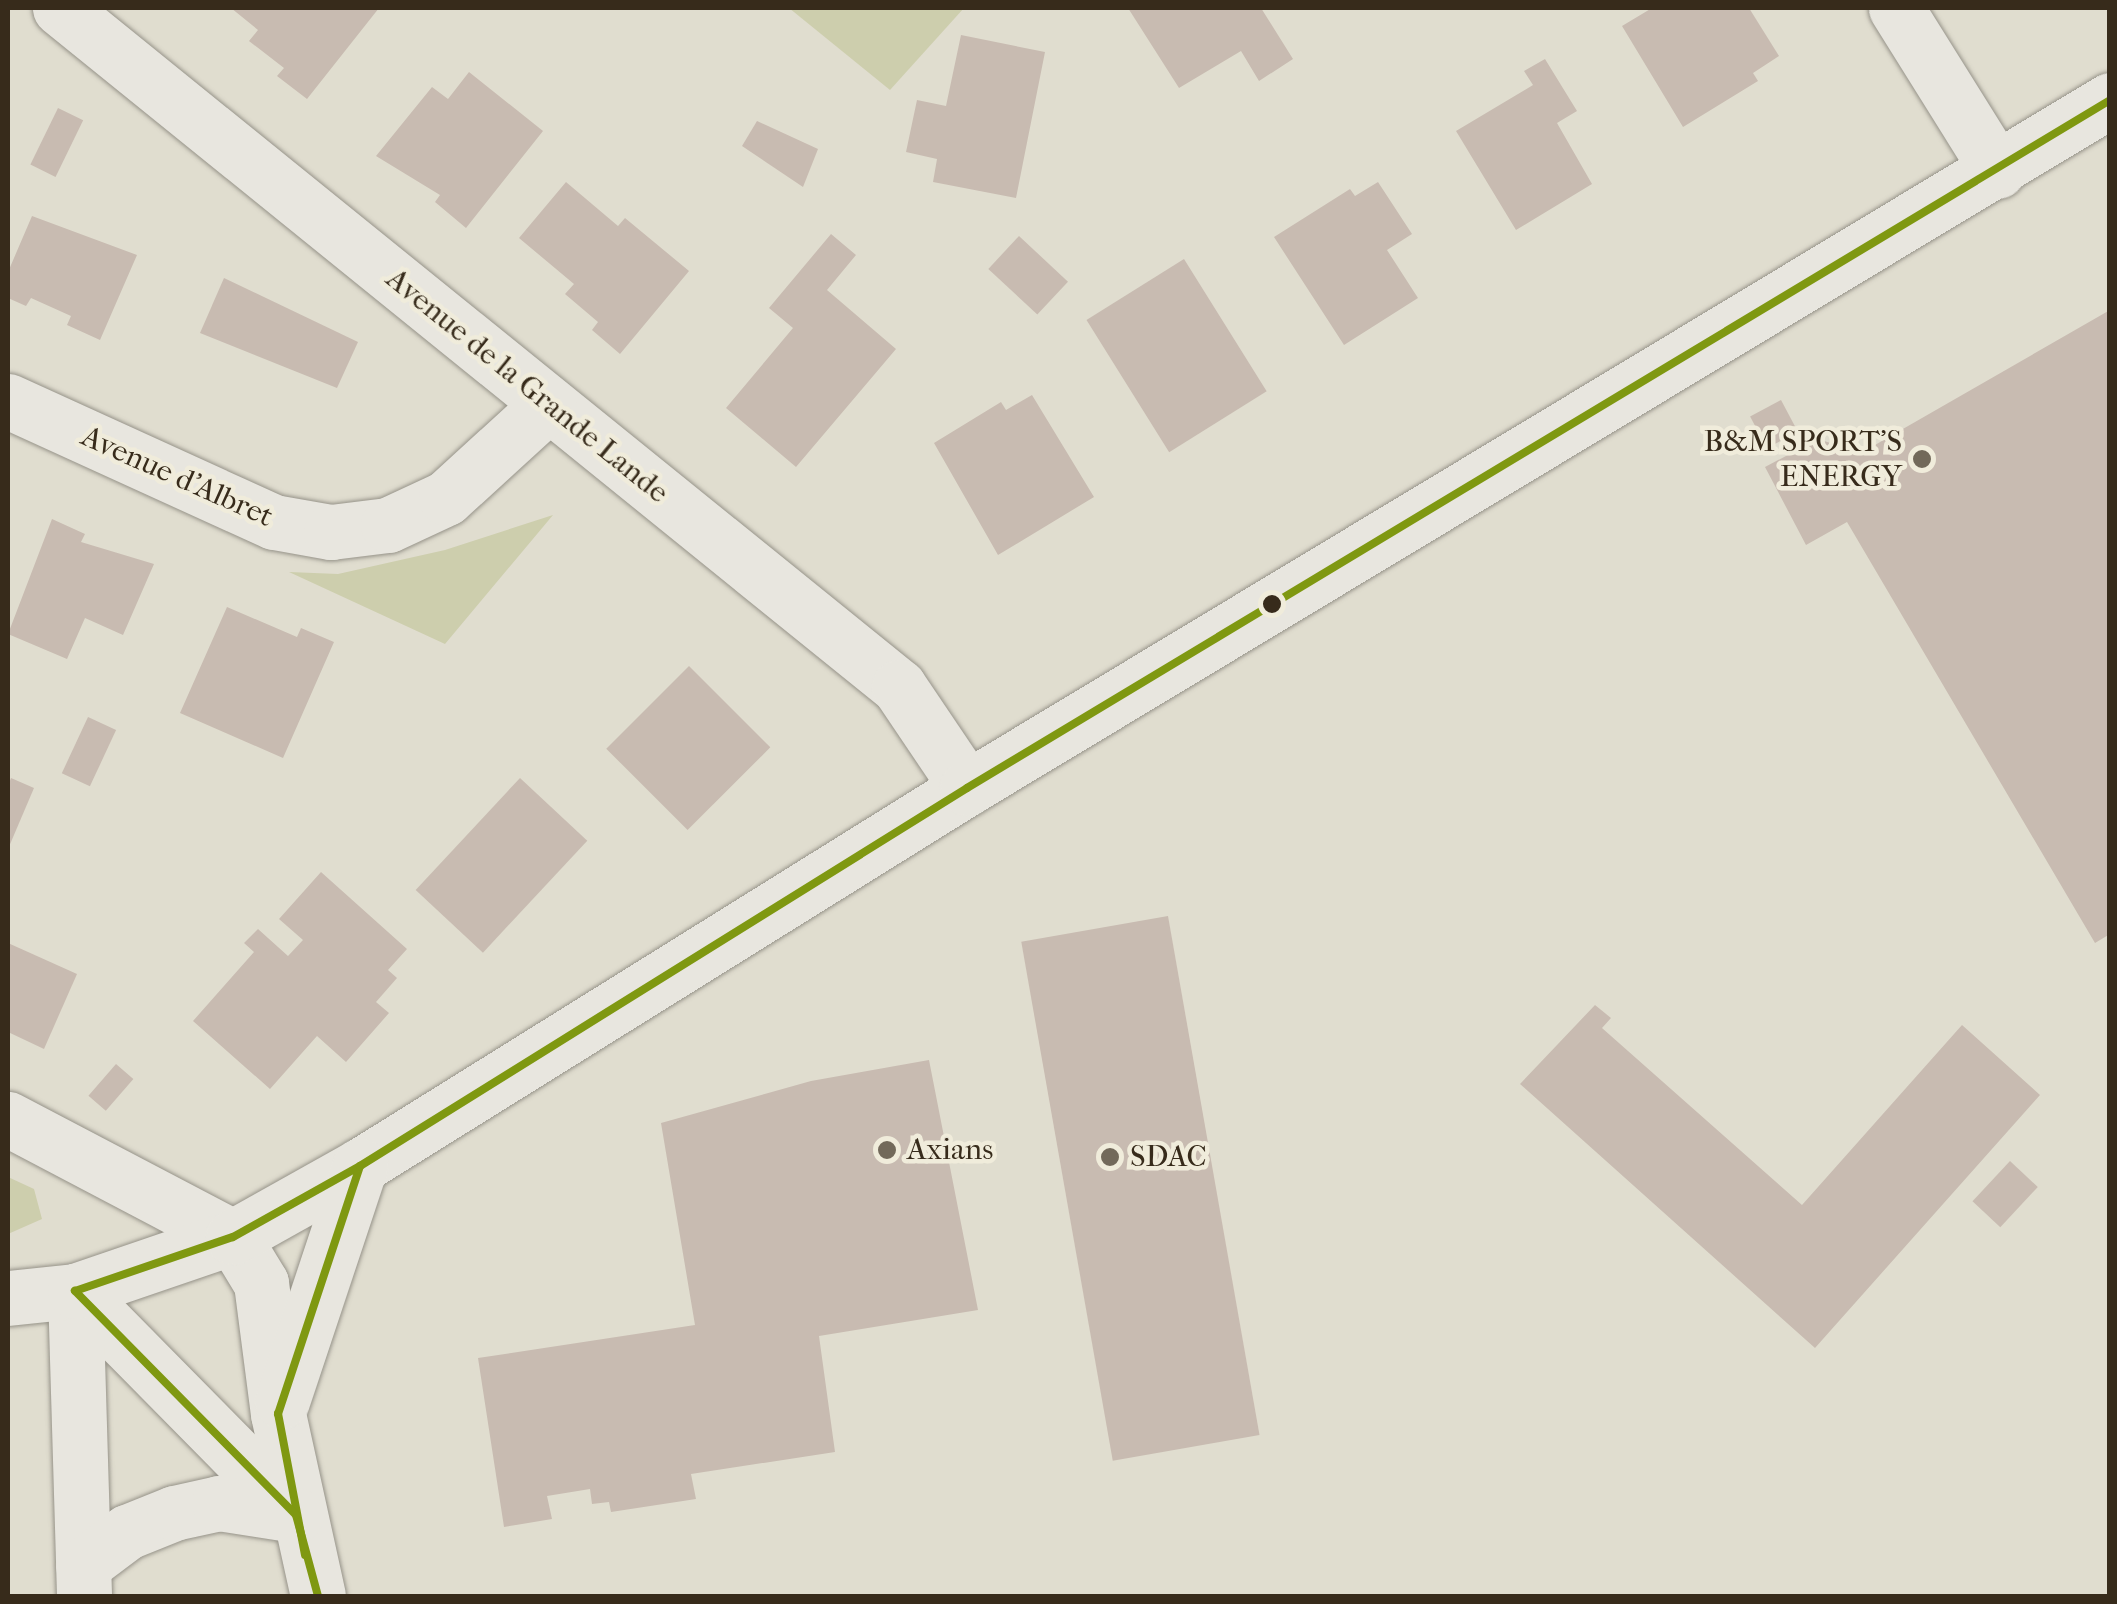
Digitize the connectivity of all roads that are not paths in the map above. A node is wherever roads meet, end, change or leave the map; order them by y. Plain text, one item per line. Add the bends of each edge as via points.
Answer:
1 (60, 8) edge
2 (1896, 8) edge
3 (2110, 100) edge
4 (1998, 171) junction
5 (8, 401) edge
6 (549, 404) junction
7 (967, 788) junction
8 (8, 1119) edge
9 (360, 1166) junction
10 (233, 1237) junction
11 (74, 1291) junction
12 (8, 1298) edge
13 (278, 1414) junction
14 (296, 1515) junction
15 (84, 1580) edge
16 (318, 1596) edge

1 - 6 street, Avenue de la Grande Lande
2 - 4 street
3 - 4 street
4 - 7 street
5 - 6 street, Avenue d'Albret via 274,522 331,532 388,526 446,498
6 - 7 street, Avenue de la Grande Lande via 899,687
7 - 9 street
8 - 10 street
9 - 10 street
9 - 13 street
10 - 11 street
10 - 13 street via 261,1283
11 - 12 street
11 - 14 street
11 - 15 street
13 - 14 street
14 - 15 street via 219,1503 174,1513 128,1532
14 - 16 street

